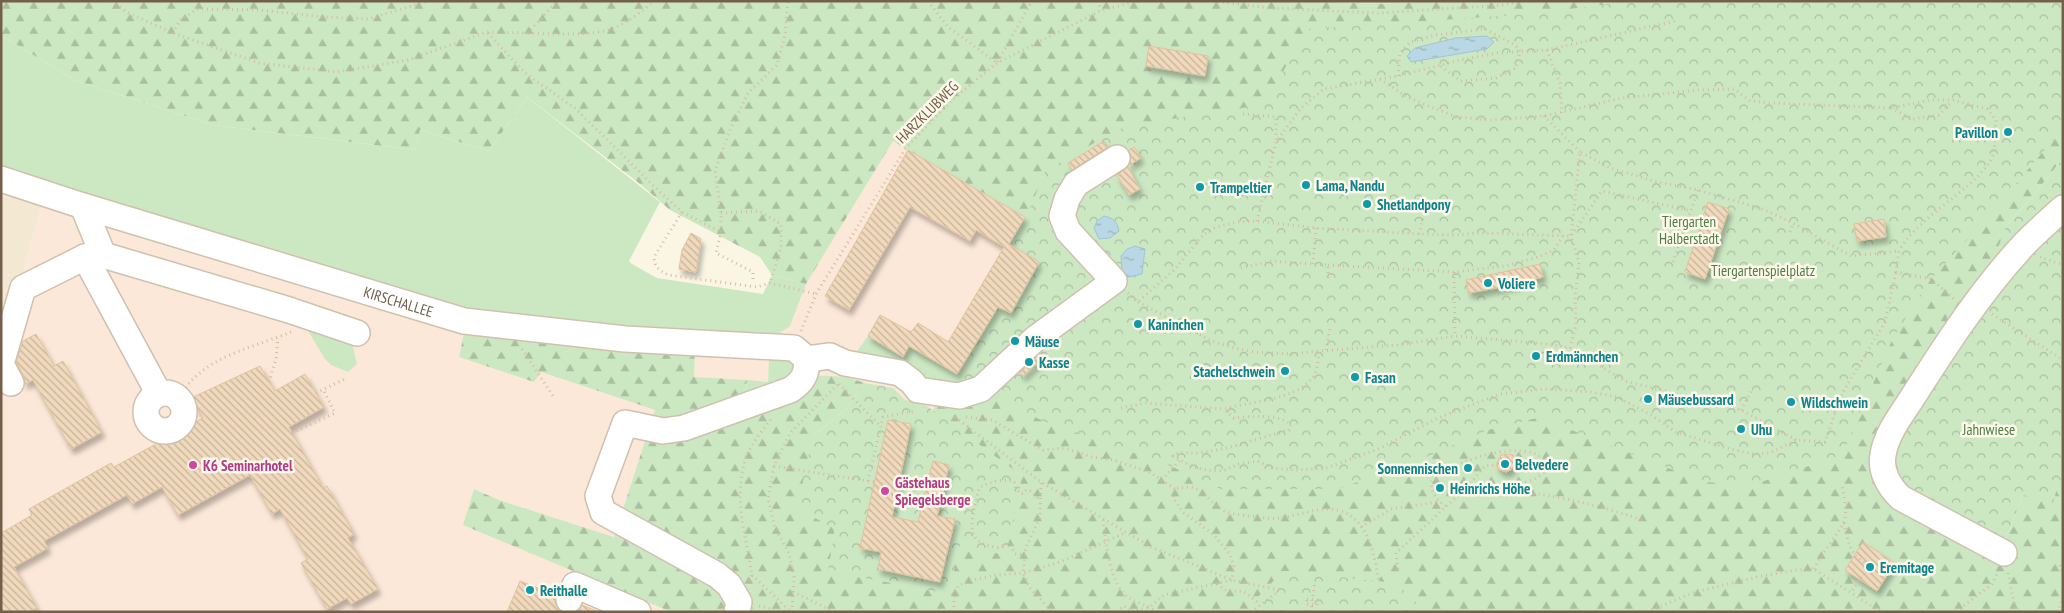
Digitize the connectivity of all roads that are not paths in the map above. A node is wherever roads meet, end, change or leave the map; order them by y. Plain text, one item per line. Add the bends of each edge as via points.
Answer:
1 (1117, 158) dead end
2 (1, 179) edge
3 (83, 206) junction
4 (2063, 208) edge
5 (94, 256) junction
6 (357, 333) dead end
7 (801, 353) junction
8 (11, 383) dead end
9 (169, 396) junction
10 (2004, 553) road end
11 (569, 600) dead end
12 (738, 607) edge
13 (638, 612) edge

1 - 7 street, KIRSCHALLEE via 1076,184 1062,216 1068,231 1114,281 1036,338 981,390 959,396 918,390 900,373 842,373 830,356
2 - 3 street, KIRSCHALLEE
3 - 5 street
3 - 7 street, KIRSCHALLEE via 464,321 625,340
4 - 10 street via 2019,250 1972,308 1892,429 1882,457 1884,476 1901,498
5 - 6 street via 289,310
5 - 8 street via 23,288 1,364
5 - 9 street
7 - 12 street via 804,377 790,390 684,428 663,431 625,423 598,496 603,512 717,575 729,585
9 - 9 street via 148,402 146,408 152,427 164,432 181,427 184,416 184,410
11 - 13 street via 575,585

